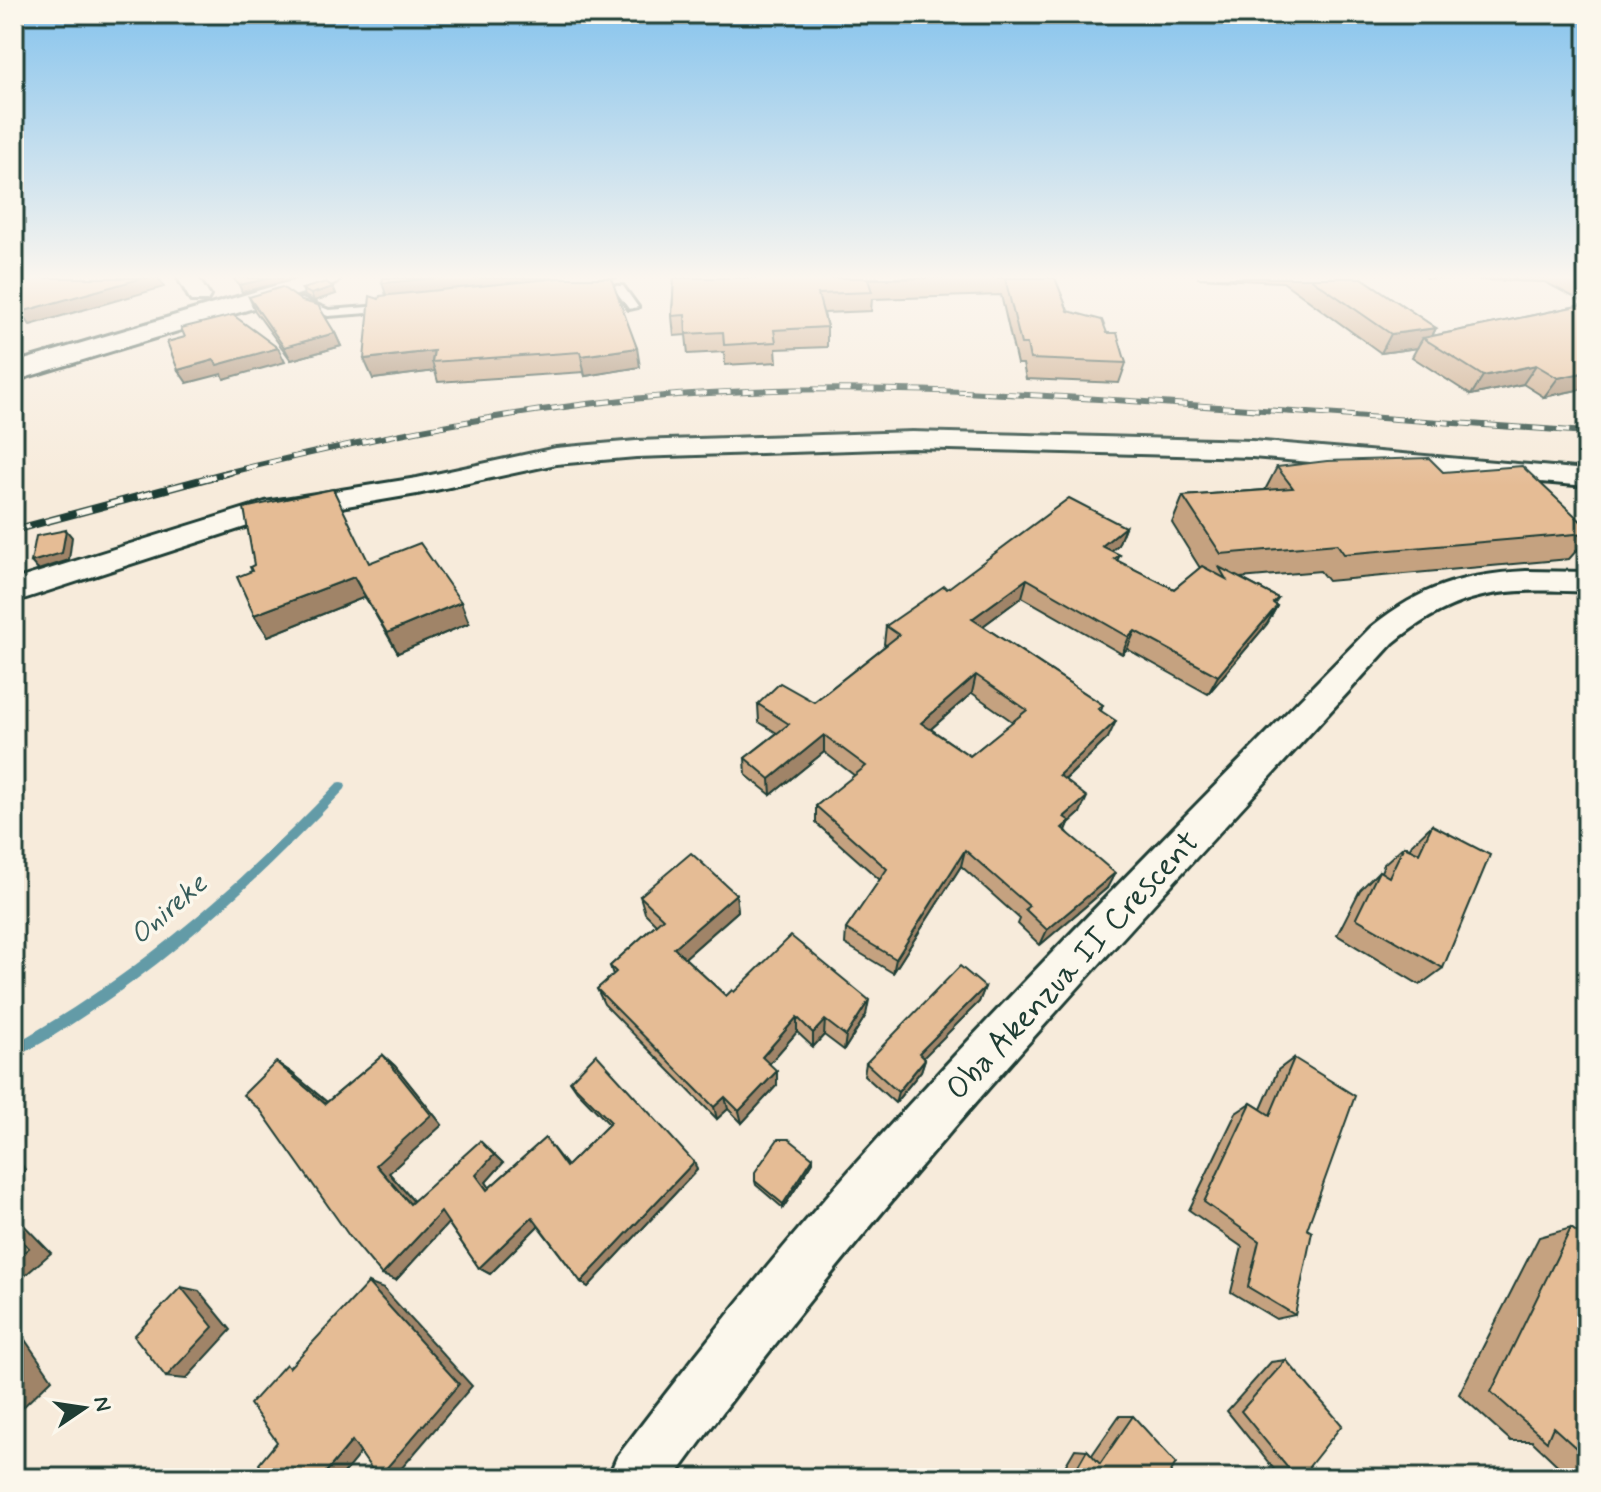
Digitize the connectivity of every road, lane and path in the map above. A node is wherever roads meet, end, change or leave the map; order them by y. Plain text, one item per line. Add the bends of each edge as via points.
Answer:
1 (86, 348) edge
2 (14, 372) edge
3 (1587, 478) edge
4 (1587, 582) edge
5 (14, 591) edge
6 (638, 1478) edge

1 - 2 main road
3 - 5 street via 1236,449 898,440 636,449 556,456 265,511
4 - 6 street, Oba Akenzua II Crescent via 1469,588 1427,602 1382,635 1024,1013 787,1284

